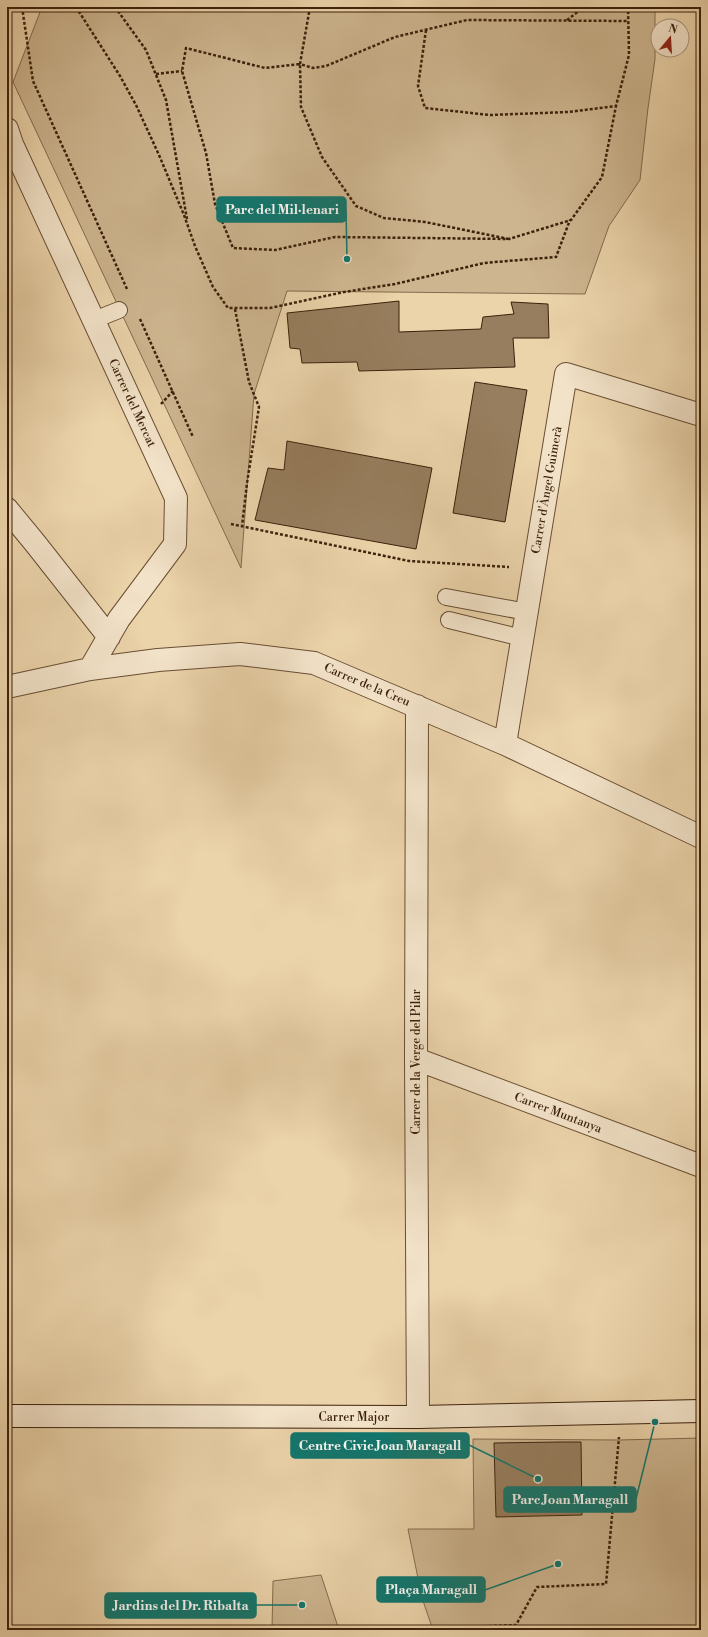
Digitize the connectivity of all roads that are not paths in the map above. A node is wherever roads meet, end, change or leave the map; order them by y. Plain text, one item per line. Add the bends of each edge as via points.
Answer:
1 (7, 129) edge
2 (119, 310) dead end
3 (94, 320) junction
4 (701, 415) edge
5 (7, 509) edge
6 (446, 597) dead end
7 (527, 612) junction
8 (449, 620) dead end
9 (108, 637) junction
10 (522, 638) junction
11 (90, 669) junction
12 (7, 687) edge
13 (417, 706) junction
14 (505, 744) junction
15 (701, 837) edge
16 (416, 1059) junction
17 (701, 1166) edge
18 (701, 1411) edge
19 (7, 1416) edge
20 (418, 1417) junction

1 - 3 street, Carrer del Mercat
2 - 3 lane
3 - 9 street, Carrer del Mercat via 176,498 175,544
4 - 7 street, Carrer d'Àngel Guimerà via 566,374
5 - 9 street
6 - 7 lane
7 - 10 street, Carrer d'Àngel Guimerà
8 - 10 lane
9 - 11 street, Carrer del Mercat
10 - 14 street, Carrer d'Àngel Guimerà
11 - 12 street, Carrer de la Creu
11 - 13 street, Carrer de la Creu via 158,660 240,654 314,663
13 - 14 street, Carrer de la Creu
13 - 16 street, Carrer de la Verge del Pilar
14 - 15 street, Carrer de la Creu
16 - 17 street, Carrer Muntanya
16 - 20 street, Carrer de la Verge del Pilar
18 - 20 street, Carrer Major
19 - 20 street, Carrer Major

